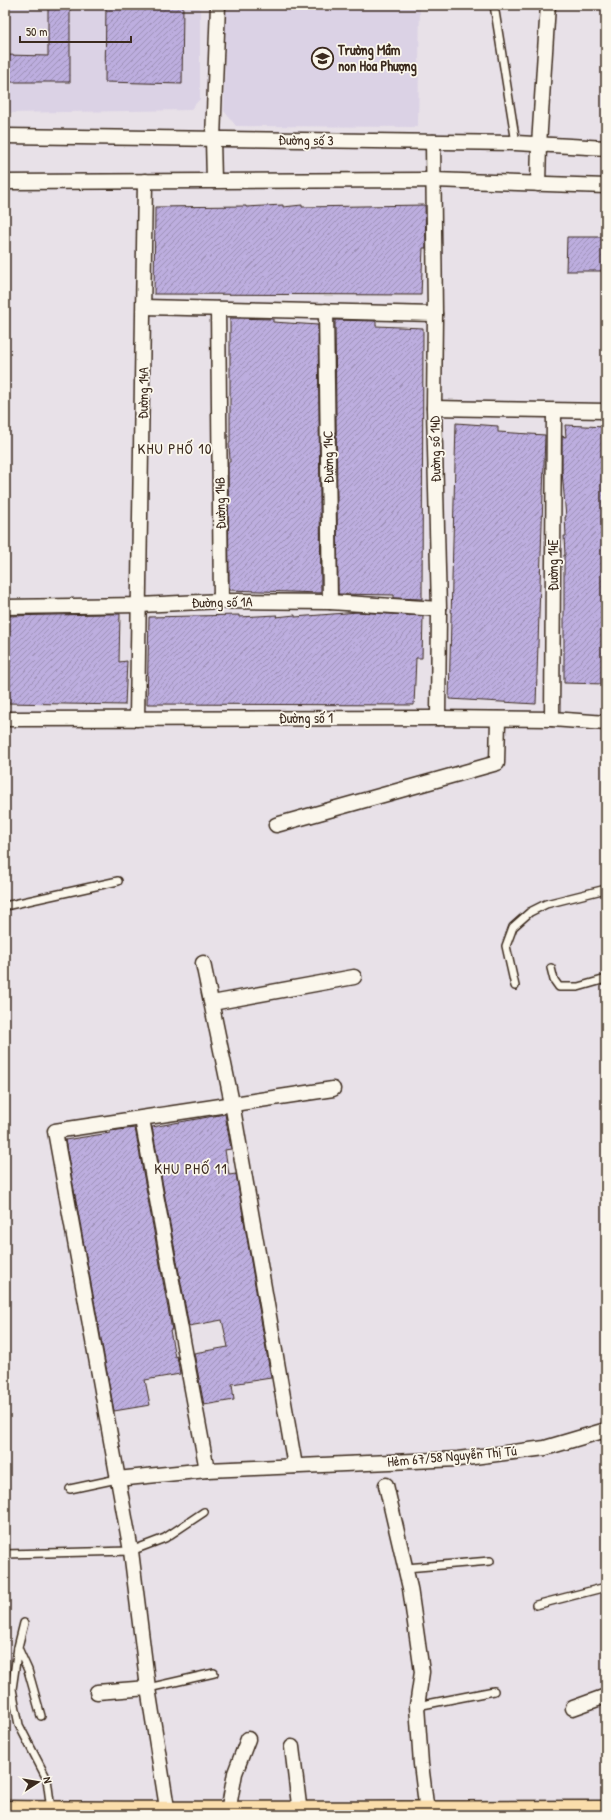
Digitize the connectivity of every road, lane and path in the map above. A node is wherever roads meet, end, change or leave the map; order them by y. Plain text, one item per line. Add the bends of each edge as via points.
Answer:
1 (218, 5) edge
2 (494, 5) edge
3 (548, 5) edge
4 (5, 136) edge
5 (212, 139) junction
6 (432, 142) junction
7 (516, 143) junction
8 (539, 145) junction
9 (606, 148) edge
10 (433, 180) junction
11 (145, 181) junction
12 (214, 181) junction
13 (5, 182) edge
14 (538, 184) junction
15 (606, 186) edge
16 (144, 307) junction
17 (218, 309) junction
18 (326, 311) junction
19 (435, 314) junction
20 (434, 408) junction
21 (606, 410) edge
22 (554, 411) junction
23 (221, 601) junction
24 (330, 602) junction
25 (140, 605) junction
26 (5, 607) edge
27 (439, 609) junction
28 (137, 718) junction
29 (438, 718) junction
30 (5, 719) edge
31 (498, 719) junction
32 (552, 720) junction
33 (606, 723) edge
34 (276, 825) dead end
35 (118, 881) dead end
36 (606, 889) edge
37 (5, 906) edge
38 (203, 963) dead end
39 (550, 968) dead end
40 (354, 977) dead end
41 (606, 979) edge
42 (515, 986) dead end
43 (212, 1002) junction
44 (333, 1089) dead end
45 (232, 1103) junction
46 (142, 1119) junction
47 (606, 1430) edge
48 (295, 1466) junction
49 (207, 1470) junction
50 (117, 1479) junction
51 (386, 1485) dead end
52 (70, 1489) dead end
53 (204, 1512) dead end
54 (131, 1551) junction
55 (5, 1554) edge
56 (490, 1561) dead end
57 (406, 1568) junction
58 (606, 1587) edge
59 (536, 1605) dead end
60 (24, 1623) dead end
61 (18, 1647) junction
62 (214, 1674) dead end
63 (148, 1688) junction
64 (494, 1691) dead end
65 (98, 1692) dead end
66 (606, 1696) edge
67 (417, 1706) junction
68 (573, 1708) dead end
69 (41, 1716) dead end
70 (248, 1739) dead end
71 (292, 1747) dead end
72 (5, 1812) edge
73 (51, 1812) junction
74 (228, 1812) junction
75 (427, 1812) junction
76 (606, 1812) edge
77 (300, 1813) junction
78 (168, 1814) edge

1 - 5 street
2 - 7 lane
3 - 8 street
4 - 5 street, Đường số 3
5 - 6 street, Đường số 3
5 - 12 street
6 - 7 street, Đường số 3
6 - 10 street, Đường số 14D
7 - 8 street, Đường số 3
8 - 9 street, Đường số 3
8 - 14 street
10 - 12 street
10 - 14 street
10 - 19 street, Đường số 14D
11 - 12 street
11 - 13 street
11 - 16 street, Đường 14A
14 - 15 street
16 - 17 street
16 - 25 street, Đường 14A
17 - 18 street
17 - 23 street, Đường 14B
18 - 19 street
18 - 24 street, Đường 14C
19 - 20 street, Đường số 14D
20 - 22 street
20 - 27 street, Đường số 14D
21 - 22 street
22 - 32 street, Đường 14E
23 - 24 street, Đường số 1A
23 - 25 street, Đường số 1A
24 - 27 street, Đường số 1A
25 - 26 street, Đường số 1A
25 - 28 street, Đường 14A
27 - 29 street, Đường số 14D
28 - 29 street, Đường số 1
28 - 30 street, Đường số 1
29 - 31 street, Đường số 1
31 - 32 street, Đường số 1
31 - 34 street via 497,763
32 - 33 street, Đường số 1
35 - 37 lane
36 - 42 lane via 546,904 530,912 513,927 506,946
38 - 43 street
39 - 41 lane via 559,987 578,987
40 - 43 street
43 - 45 street
44 - 45 street
45 - 46 street
45 - 48 street
46 - 49 street
46 - 50 street via 55,1132
47 - 48 street, Hẻm 67/58 Nguyễn Thị Tú via 545,1448 458,1459
48 - 49 street, Hẻm 67/58 Nguyễn Thị Tú
49 - 50 street, Hẻm 67/58 Nguyễn Thị Tú
50 - 52 lane
50 - 54 street
51 - 57 street
53 - 54 lane via 165,1538
54 - 55 lane
54 - 63 street
56 - 57 lane
57 - 67 street via 422,1672
58 - 59 lane
60 - 61 lane
61 - 69 lane via 28,1670
61 - 73 lane via 12,1689 19,1725 47,1779
62 - 63 lane
63 - 65 street
63 - 78 street
64 - 67 lane
66 - 68 street
67 - 75 street
70 - 74 street via 235,1773
71 - 77 street
72 - 73 highway
73 - 78 highway
74 - 77 highway
74 - 78 highway
75 - 76 highway
75 - 77 highway

